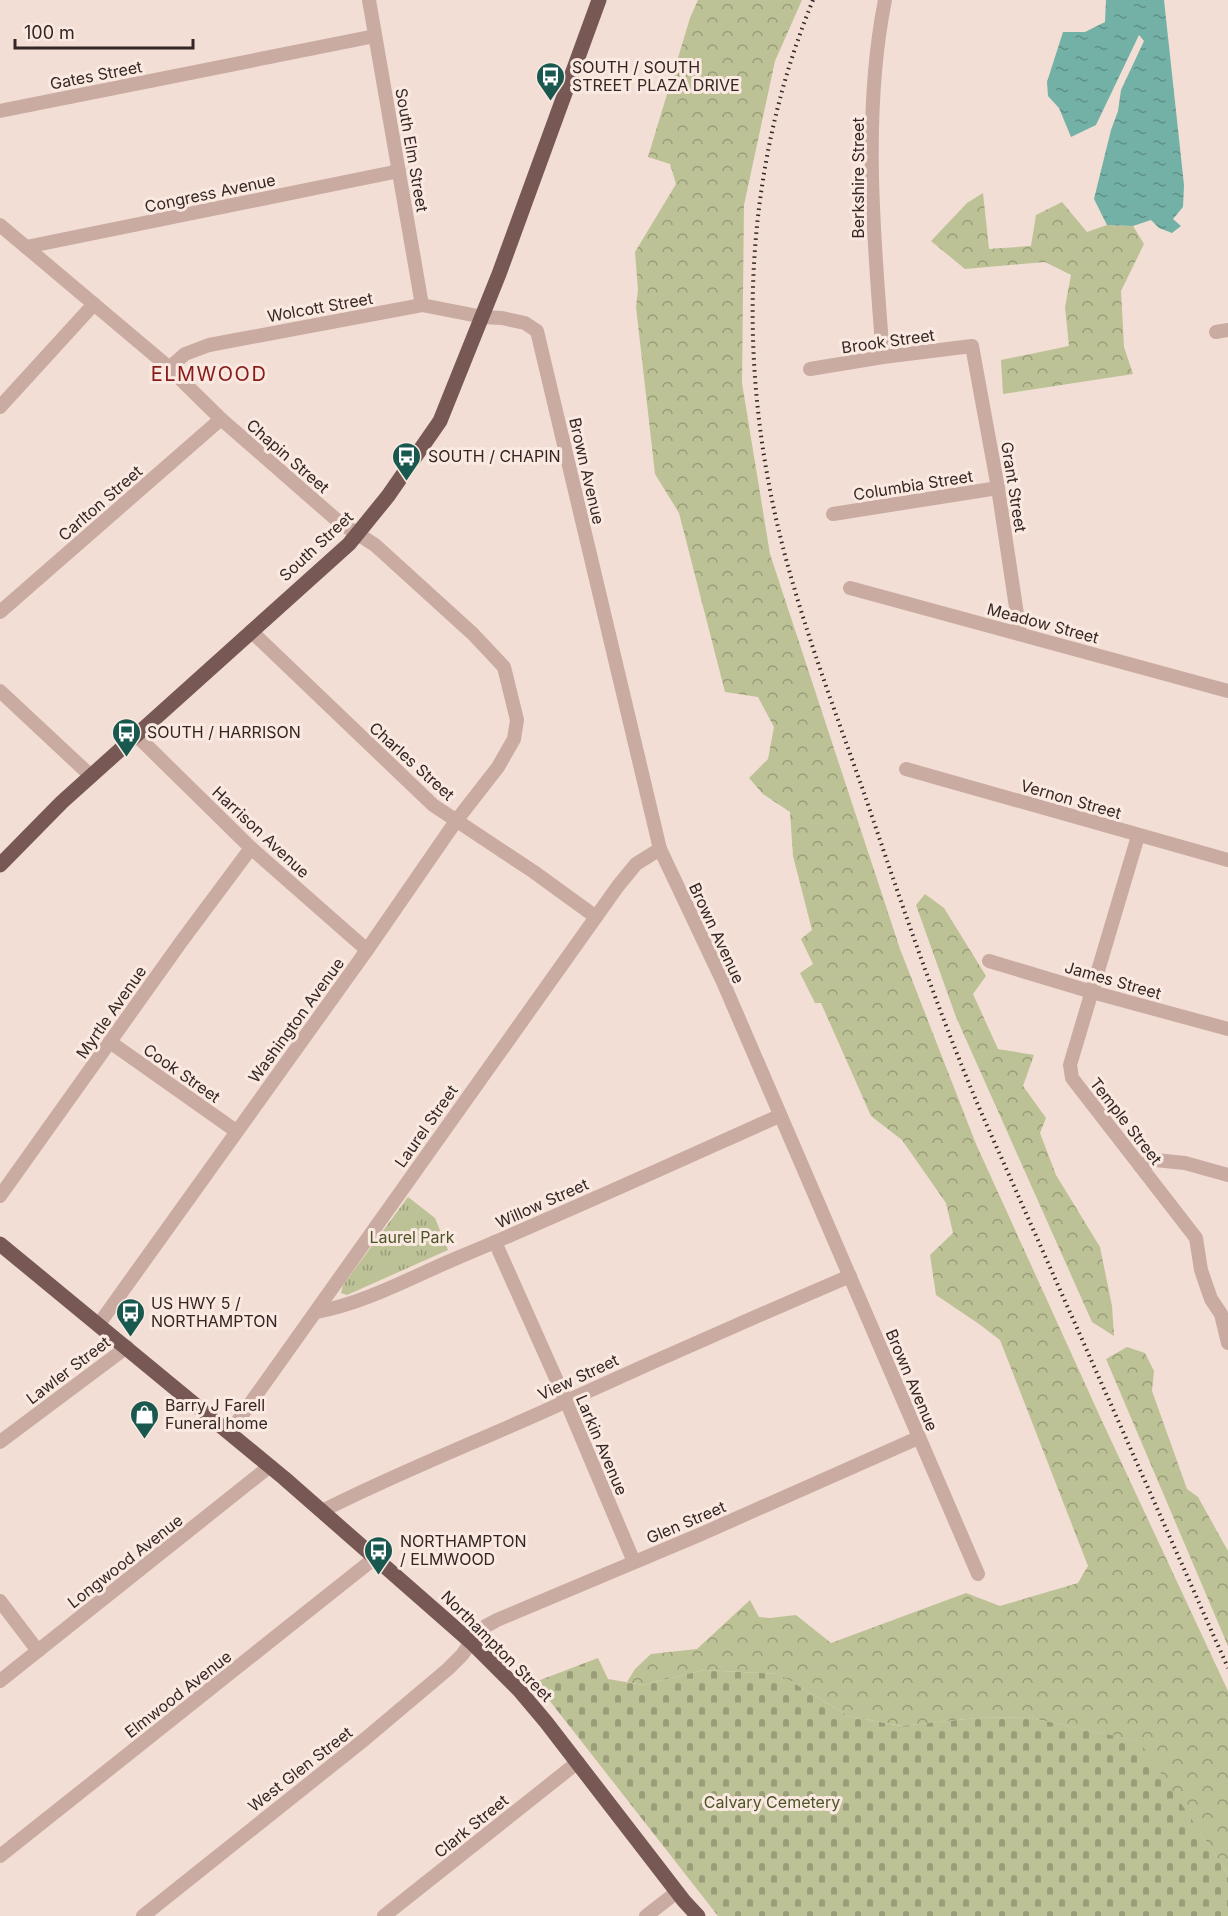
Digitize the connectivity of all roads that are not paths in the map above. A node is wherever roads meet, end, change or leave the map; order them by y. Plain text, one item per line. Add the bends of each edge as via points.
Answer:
1 (369, 0) edge
2 (599, 0) edge
3 (885, 0) edge
4 (375, 36) junction
5 (0, 111) edge
6 (399, 171) junction
7 (0, 225) edge
8 (27, 248) junction
9 (94, 304) junction
10 (422, 305) junction
11 (483, 317) junction
12 (972, 346) joint
13 (883, 357) junction
14 (169, 368) junction
15 (810, 369) dead end
16 (0, 407) edge
17 (221, 419) junction
18 (998, 488) junction
19 (833, 514) dead end
20 (358, 535) junction
21 (850, 588) dead end
22 (0, 612) edge
23 (251, 631) junction
24 (1020, 634) junction
25 (0, 691) edge
26 (1228, 691) edge
27 (516, 732) joint
28 (136, 735) junction
29 (906, 769) dead end
30 (91, 776) junction
31 (456, 821) junction
32 (1138, 836) junction
33 (251, 848) junction
34 (660, 849) junction
35 (1228, 860) edge
36 (0, 865) edge
37 (596, 917) junction
38 (367, 950) junction
39 (989, 961) dead end
40 (1092, 992) junction
41 (1228, 1029) edge
42 (110, 1042) junction
43 (779, 1116) junction
44 (236, 1131) junction
45 (1140, 1166) junction
46 (1228, 1175) edge
47 (0, 1196) edge
48 (495, 1242) junction
49 (0, 1244) edge
50 (850, 1276) junction
51 (316, 1311) junction
52 (1225, 1315) edge
53 (99, 1324) junction
54 (1228, 1343) edge
55 (127, 1347) junction
56 (566, 1401) junction
57 (230, 1432) junction
58 (918, 1438) junction
59 (0, 1442) edge
60 (270, 1466) junction
61 (322, 1511) junction
62 (376, 1557) junction
63 (634, 1562) junction
64 (978, 1574) dead end
65 (0, 1601) edge
66 (471, 1642) junction
67 (38, 1651) junction
68 (0, 1682) edge
69 (578, 1762) junction
70 (0, 1856) edge
71 (680, 1897) junction
72 (143, 1916) edge
73 (384, 1916) edge
74 (646, 1916) edge
75 (693, 1916) edge
76 (698, 1916) edge

1 - 4 street, South Elm Street
2 - 11 main road, South Street
3 - 13 street, Berkshire Street via 874,82 873,172
4 - 5 street, Gates Street
4 - 6 street, South Elm Street
6 - 8 street, Congress Avenue
6 - 10 street, South Elm Street
7 - 8 street, Chapin Street
8 - 9 street, Chapin Street
9 - 14 street, Chapin Street
9 - 16 street
10 - 11 street, Wolcott Street
10 - 14 street, Wolcott Street via 209,345 185,354
11 - 20 main road, South Street via 440,421
11 - 34 street, Brown Avenue via 525,323 537,331
12 - 13 street, Brook Street
12 - 18 street, Grant Street
13 - 15 street, Brook Street
14 - 17 street, Chapin Street
17 - 20 street, Chapin Street
17 - 22 street, Carlton Street
18 - 19 street, Columbia Street
18 - 24 street, Grant Street
20 - 23 main road, South Street
20 - 27 street, Chapin Street via 383,553 498,659 510,686
21 - 24 street, Meadow Street
23 - 28 main road, South Street
23 - 31 street, Charles Street via 433,805
24 - 26 street, Meadow Street
25 - 30 street
27 - 31 street, Washington Avenue via 498,767
28 - 30 main road, South Street
28 - 33 street, Harrison Avenue
29 - 32 street, Vernon Street
30 - 36 main road, South Street
31 - 37 street, Charles Street
31 - 38 street, Washington Avenue
32 - 35 street, Vernon Street
32 - 40 street, Temple Street
33 - 38 street, Harrison Avenue
33 - 42 street, Myrtle Avenue
34 - 37 street, Laurel Street via 629,871
34 - 43 street, Brown Avenue via 723,982
37 - 51 street, Laurel Street
38 - 44 street, Washington Avenue
39 - 40 street, James Street
40 - 41 street, James Street
40 - 45 street, Temple Street via 1070,1065 1072,1078
42 - 44 street, Cook Street
42 - 47 street, Myrtle Avenue
43 - 48 street, Willow Street
43 - 50 street, Brown Avenue
44 - 53 street, Washington Avenue
45 - 46 street via 1155,1160 1175,1162
45 - 52 street, Temple Street via 1196,1238 1211,1299
48 - 51 street, Willow Street via 333,1309
48 - 56 street, Larkin Avenue
49 - 53 main road, Northampton Street
50 - 56 street, View Street
50 - 58 street, Brown Avenue
51 - 57 street, Laurel Street
52 - 54 street, Temple Street
53 - 55 main road, Northampton Street
55 - 57 main road, Northampton Street
55 - 59 street, Lawler Street
56 - 61 street, View Street
56 - 63 street, Larkin Avenue
57 - 60 main road, Northampton Street
58 - 63 street, Glen Street
58 - 64 street, Brown Avenue
60 - 61 main road, Northampton Street
60 - 67 street, Longwood Avenue
61 - 62 main road, Northampton Street
62 - 66 main road, Northampton Street
62 - 70 street, Elmwood Avenue
63 - 66 street, Glen Street via 497,1620
65 - 67 street
66 - 69 main road, Northampton Street via 519,1690
66 - 72 street, West Glen Street via 448,1669 365,1739
67 - 68 street, Longwood Avenue
69 - 71 main road, Northampton Street
69 - 73 street, Clark Street
71 - 74 street
71 - 75 main road, Northampton Street
71 - 76 main road, Northampton Street

